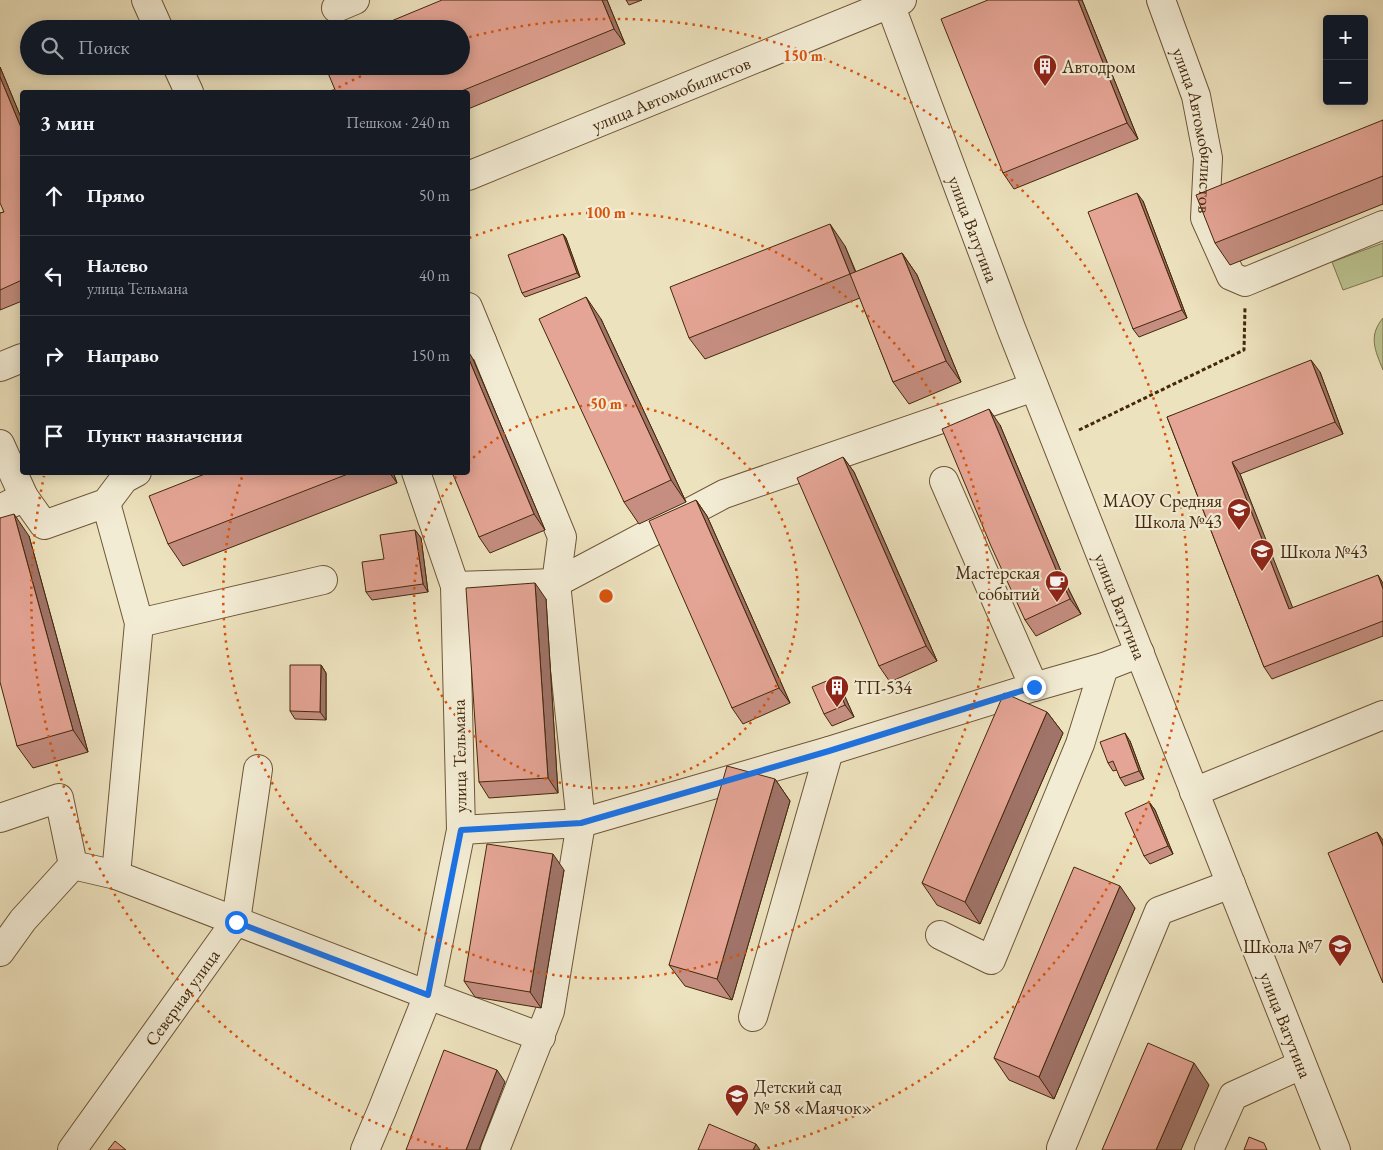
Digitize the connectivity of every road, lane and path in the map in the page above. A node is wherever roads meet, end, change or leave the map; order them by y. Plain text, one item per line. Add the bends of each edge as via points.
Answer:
1 (146, 0) edge
2 (1161, 0) edge
3 (888, 3) edge
4 (155, 20) edge
5 (181, 75) edge
6 (188, 90) edge
7 (470, 175) edge
8 (1383, 225) edge
9 (1245, 282) junction
10 (470, 317) edge
11 (475, 343) edge
12 (20, 359) edge
13 (0, 367) edge
14 (1034, 387) junction
15 (1056, 442) junction
16 (0, 444) edge
17 (131, 475) edge
18 (417, 475) edge
19 (944, 481) dead end
20 (24, 497) junction
21 (106, 503) junction
22 (0, 509) edge
23 (323, 580) dead end
24 (556, 583) junction
25 (455, 586) junction
26 (139, 623) junction
27 (1140, 653) junction
28 (1104, 667) junction
29 (1034, 687) junction
30 (1383, 715) edge
31 (829, 751) junction
32 (258, 768) dead end
33 (1194, 792) junction
34 (0, 818) edge
35 (581, 823) junction
36 (461, 830) junction
37 (73, 865) junction
38 (116, 876) junction
39 (1230, 884) junction
40 (236, 922) junction
41 (940, 935) dead end
42 (0, 952) edge
43 (428, 995) junction
44 (753, 1017) dead end
45 (541, 1038) junction
46 (1301, 1065) junction
47 (1061, 1148) dead end
48 (72, 1150) edge
49 (364, 1150) edge
50 (495, 1150) edge
51 (1209, 1150) edge
52 (1336, 1150) edge

1 - 4 street
2 - 9 street, улица Автомобилистов via 1196,96 1208,158 1205,218 1231,276
3 - 7 street, улица Автомобилистов
3 - 14 street, улица Ватутина
5 - 6 street
8 - 9 street
9 - 15 path via 1244,350
10 - 11 street
11 - 24 street via 562,537
12 - 13 street
14 - 15 street, улица Ватутина
14 - 24 street via 724,494
15 - 27 street, улица Ватутина
16 - 20 street
17 - 21 street via 124,479
18 - 25 street, улица Тельмана
19 - 29 street
20 - 21 street via 44,525
20 - 22 street
21 - 26 street
23 - 26 street
24 - 25 street
24 - 35 street
25 - 36 street, улица Тельмана
26 - 38 street
27 - 28 street
27 - 33 street, улица Ватутина
28 - 29 street
28 - 41 street via 1080,744 991,960
29 - 31 street
30 - 33 street
31 - 35 street
31 - 44 street
32 - 40 street, Северная улица
33 - 39 street, улица Ватутина
34 - 37 street via 59,798
35 - 36 street
35 - 45 street via 550,1011
36 - 43 street, улица Тельмана
37 - 38 street
37 - 42 street
38 - 40 street
39 - 46 street, улица Ватутина
39 - 47 street via 1159,911
40 - 43 street
40 - 48 street, Северная улица
43 - 45 street
43 - 49 street, улица Тельмана
45 - 50 street
46 - 51 street via 1233,1096
46 - 52 street, улица Ватутина

